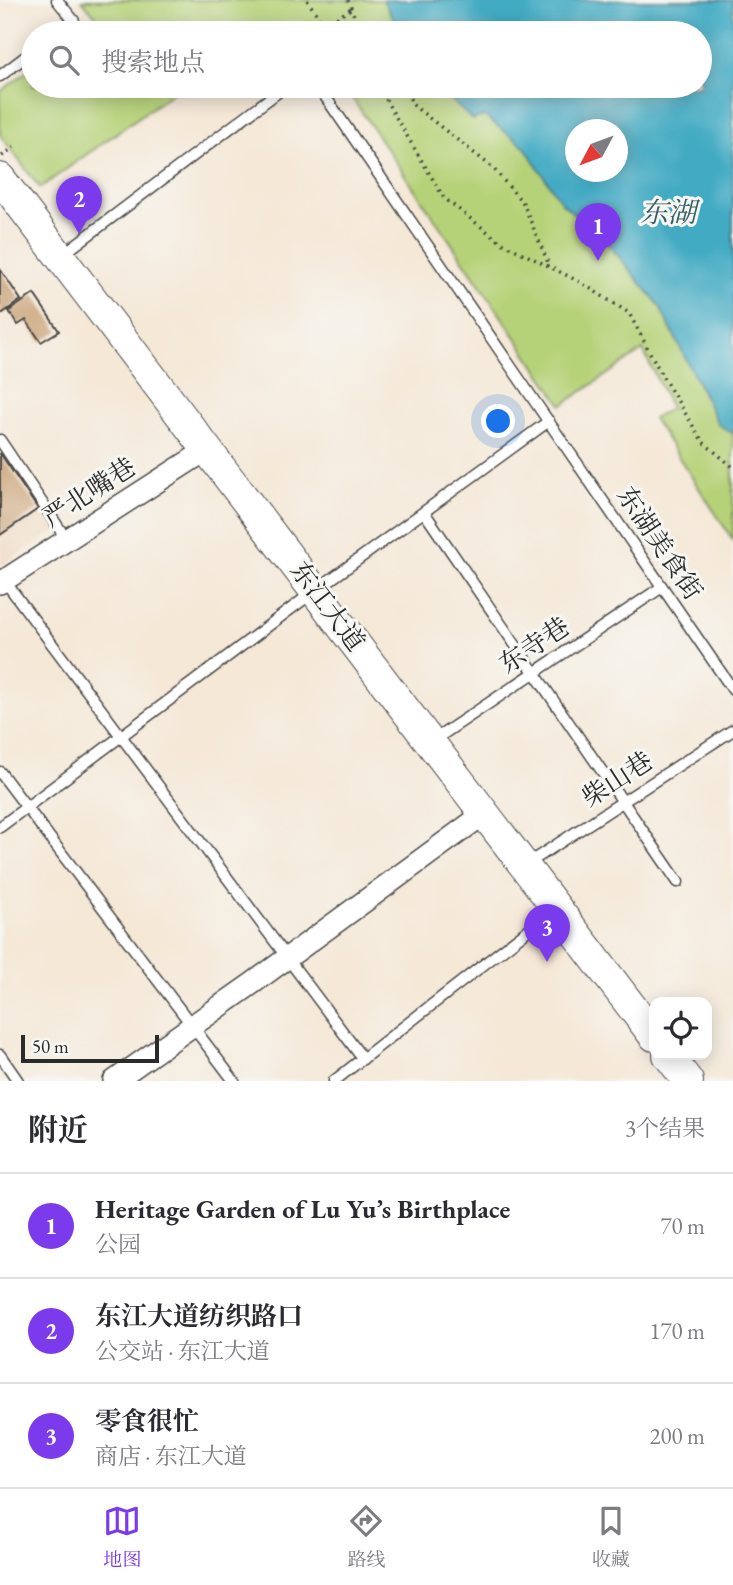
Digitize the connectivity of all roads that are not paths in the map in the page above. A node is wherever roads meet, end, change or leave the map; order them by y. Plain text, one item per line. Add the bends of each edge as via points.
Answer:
1 (57, 0) edge
2 (73, 21) edge
3 (21, 60) edge
4 (0, 76) edge
5 (270, 98) edge
6 (326, 98) edge
7 (0, 178) edge
8 (60, 256) junction
9 (549, 421) junction
10 (0, 440) edge
11 (208, 449) junction
12 (424, 512) junction
13 (66, 540) junction
14 (2, 581) edge
15 (662, 587) junction
16 (316, 590) junction
17 (534, 672) junction
18 (733, 690) edge
19 (733, 730) edge
20 (121, 736) junction
21 (431, 742) junction
22 (0, 772) edge
23 (623, 802) junction
24 (26, 807) junction
25 (485, 813) junction
26 (0, 827) edge
27 (525, 865) junction
28 (678, 882) dead end
29 (557, 908) junction
30 (287, 958) junction
31 (192, 1026) junction
32 (649, 1029) edge
33 (0, 1055) edge
34 (363, 1059) junction
35 (672, 1060) edge
36 (19, 1081) edge
37 (114, 1081) edge
38 (234, 1081) edge
39 (334, 1081) edge
40 (688, 1081) edge

1 - 2 lane
3 - 4 lane
5 - 8 lane
6 - 9 lane, 东湖美食街
7 - 8 street, 东江大道
8 - 11 street, 东江大道
9 - 12 lane
9 - 15 lane, 东湖美食街
10 - 13 lane
11 - 13 street, 严北嘴巷
11 - 16 street, 东江大道
12 - 16 lane
12 - 17 lane
13 - 14 street, 严北嘴巷
14 - 20 lane
15 - 17 lane, 东寺巷
15 - 18 lane, 东湖美食街
16 - 20 lane
16 - 21 street, 东江大道
17 - 21 lane, 东寺巷
17 - 23 lane
19 - 23 lane, 柴山巷
20 - 24 lane
20 - 30 lane
21 - 25 street, 东江大道
22 - 24 lane
23 - 27 lane, 柴山巷
23 - 28 lane
24 - 26 lane
24 - 31 lane
25 - 27 street, 东江大道
25 - 30 street
27 - 29 street, 东江大道
29 - 32 street, 东江大道
29 - 34 lane
30 - 31 street
30 - 34 lane
31 - 37 street
31 - 38 lane
33 - 36 lane
34 - 39 lane
35 - 40 street

